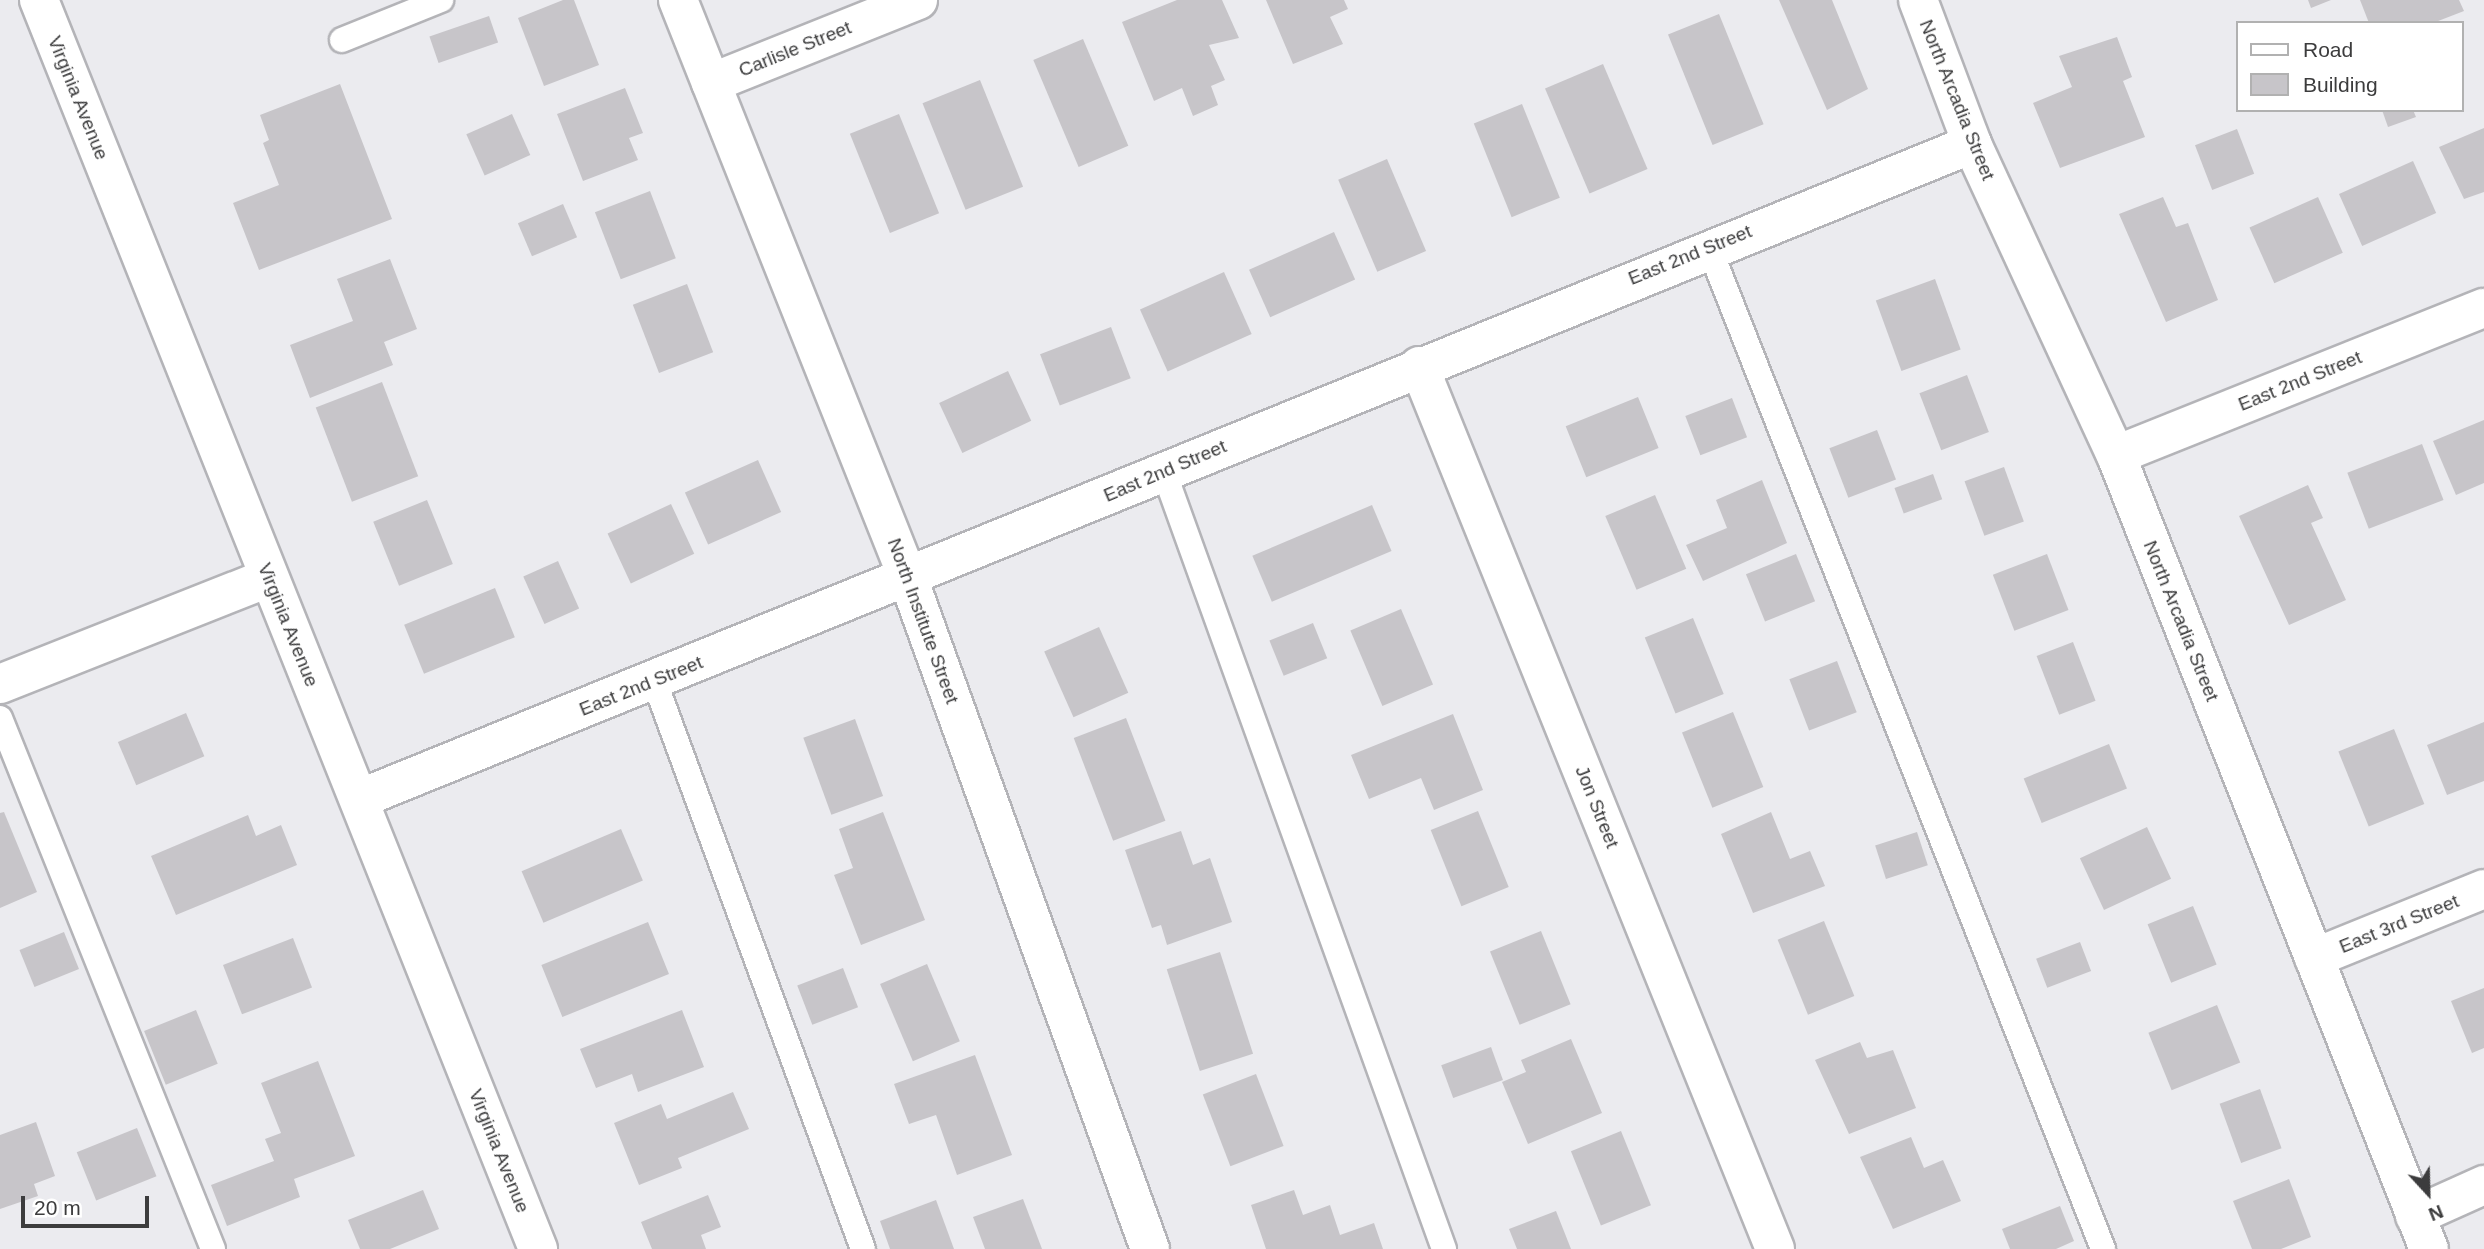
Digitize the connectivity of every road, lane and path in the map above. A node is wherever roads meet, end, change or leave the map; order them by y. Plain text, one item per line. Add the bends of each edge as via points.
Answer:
1 (39, 0) edge
2 (441, 0) edge
3 (678, 0) edge
4 (918, 0) edge
5 (1918, 0) edge
6 (342, 40) dead end
7 (711, 83) junction
8 (1972, 144) junction
9 (1709, 247) junction
10 (2484, 308) edge
11 (1419, 366) junction
12 (2116, 455) junction
13 (1164, 472) junction
14 (268, 578) junction
15 (908, 578) junction
16 (654, 680) junction
17 (0, 684) edge
18 (0, 718) edge
19 (359, 799) junction
20 (2484, 889) edge
21 (2314, 958) junction
22 (2484, 1185) edge
23 (2422, 1232) edge
24 (213, 1249) edge
25 (538, 1249) edge
26 (863, 1249) edge
27 (1150, 1249) edge
28 (1444, 1249) edge
29 (1775, 1249) edge
30 (2103, 1249) edge

1 - 14 street, Virginia Avenue
2 - 6 lane
3 - 7 street, North Institute Street
4 - 7 street, Carlisle Street
5 - 8 street, North Arcadia Street
7 - 15 street, North Institute Street
8 - 9 street, East 2nd Street
8 - 12 street, North Arcadia Street
9 - 11 street, East 2nd Street
9 - 30 lane
10 - 12 street, East 2nd Street
11 - 13 street, East 2nd Street
11 - 29 street, Jon Street
12 - 21 street, North Arcadia Street
13 - 15 street, East 2nd Street
13 - 28 lane
14 - 17 street
14 - 19 street, Virginia Avenue
15 - 16 street, East 2nd Street
15 - 27 street, North Institute Street
16 - 19 street, East 2nd Street
16 - 26 lane
18 - 24 lane
19 - 25 street, Virginia Avenue
20 - 21 street, East 3rd Street
21 - 23 street, North Arcadia Street
22 - 23 street

